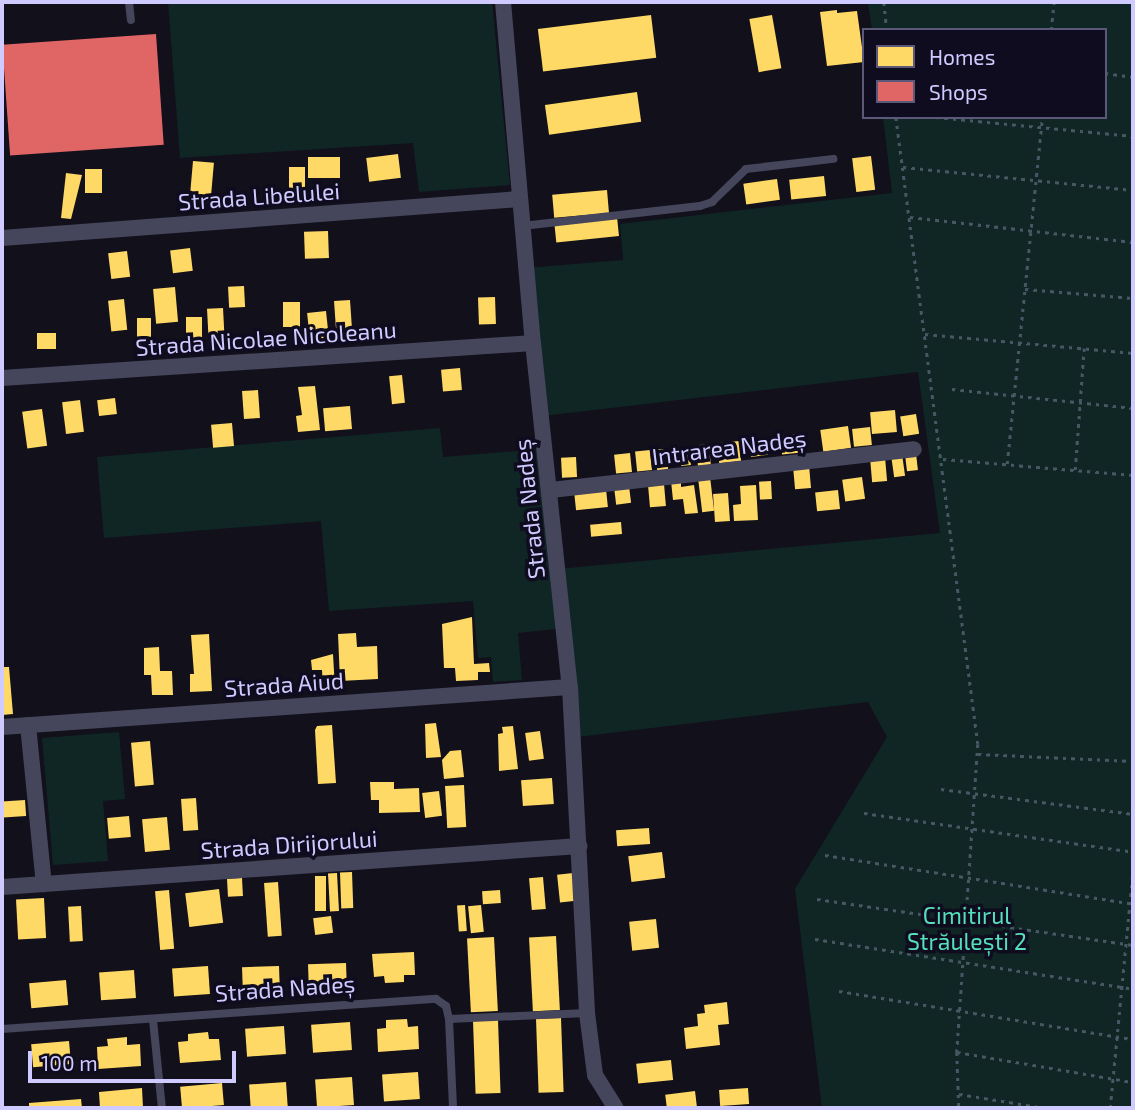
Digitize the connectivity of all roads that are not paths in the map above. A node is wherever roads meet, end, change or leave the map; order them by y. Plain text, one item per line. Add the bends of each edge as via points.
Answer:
1 (129, 2) edge
2 (503, 2) edge
3 (131, 20) dead end
4 (833, 159) dead end
5 (519, 199) junction
6 (522, 226) junction
7 (2, 238) edge
8 (533, 343) junction
9 (2, 378) edge
10 (914, 449) dead end
11 (551, 490) junction
12 (570, 687) junction
13 (28, 725) junction
14 (2, 727) edge
15 (580, 846) junction
16 (44, 884) junction
17 (2, 887) edge
18 (587, 1013) junction
19 (449, 1019) junction
20 (153, 1020) junction
21 (2, 1029) edge
22 (162, 1108) edge
23 (453, 1108) edge
24 (616, 1108) edge

1 - 3 lane
2 - 5 street, Strada Nadeș
4 - 6 lane via 746,169 712,202 700,206
5 - 6 street, Strada Nadeș
5 - 7 street, Strada Libelulei
6 - 8 street, Strada Nadeș
8 - 9 street, Strada Nicolae Nicoleanu
8 - 11 street, Strada Nadeș
10 - 11 street, Intrarea Nadeș
11 - 12 street, Strada Nadeș
12 - 13 street, Strada Aiud
12 - 15 street, Strada Nadeș
13 - 14 street, Strada Aiud
13 - 16 street
15 - 16 street, Strada Dirijorului
15 - 18 street, Strada Nadeș
16 - 17 street, Strada Dirijorului
18 - 19 lane
18 - 24 street, Strada Nadeș via 595,1075
19 - 20 lane, Strada Nadeș via 446,1006 436,999
19 - 23 lane
20 - 21 lane, Strada Nadeș
20 - 22 lane

